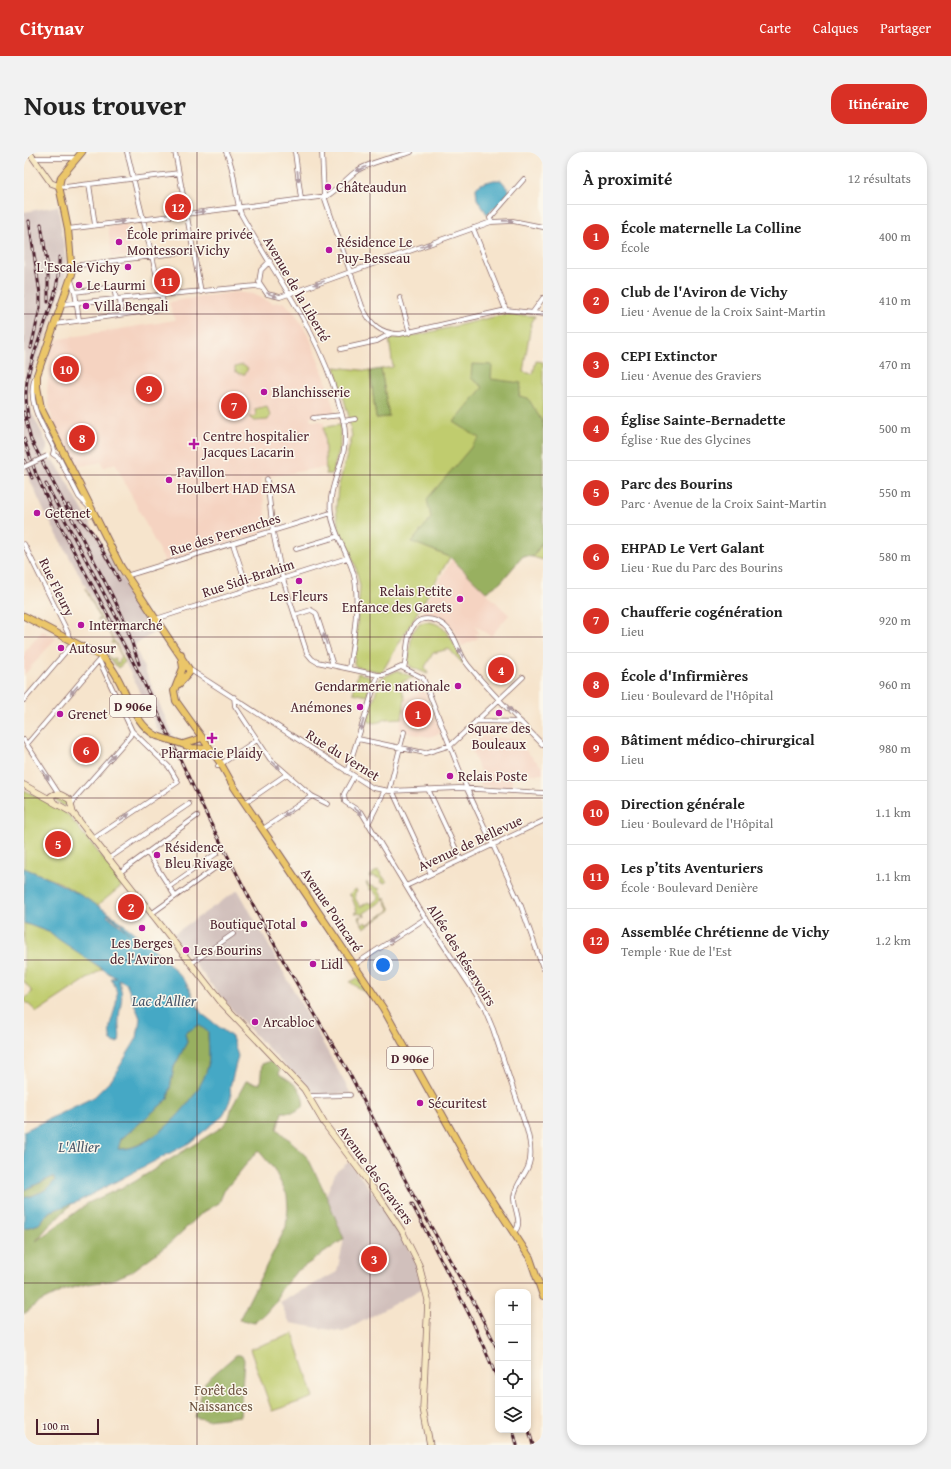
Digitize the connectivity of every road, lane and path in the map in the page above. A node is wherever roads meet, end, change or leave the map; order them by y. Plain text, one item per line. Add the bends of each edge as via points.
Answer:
1 (29, 152) edge
2 (82, 152) edge
3 (127, 152) edge
4 (175, 152) edge
5 (226, 152) edge
6 (295, 152) edge
7 (322, 152) edge
8 (411, 152) edge
9 (33, 158) junction
10 (77, 158) junction
11 (179, 173) junction
12 (133, 179) junction
13 (524, 179) dead end
14 (90, 184) junction
15 (59, 186) junction
16 (324, 196) junction
17 (301, 199) junction
18 (238, 207) junction
19 (186, 214) junction
20 (143, 219) junction
21 (491, 222) junction
22 (95, 225) junction
23 (543, 227) edge
24 (472, 228) junction
25 (68, 229) junction
26 (193, 251) junction
27 (152, 256) junction
28 (270, 261) junction
29 (72, 266) junction
30 (350, 272) junction
31 (71, 280) junction
32 (259, 282) junction
33 (256, 286) junction
34 (262, 288) junction
35 (75, 292) junction
36 (200, 292) junction
37 (289, 293) junction
38 (162, 295) junction
39 (400, 298) dead end
40 (543, 298) edge
41 (118, 299) junction
42 (77, 302) junction
43 (62, 304) junction
44 (506, 310) junction
45 (533, 312) junction
46 (122, 314) junction
47 (543, 314) edge
48 (79, 320) junction
49 (55, 324) junction
50 (410, 333) junction
51 (390, 334) junction
52 (341, 349) dead end
53 (45, 352) junction
54 (39, 369) junction
55 (42, 408) junction
56 (342, 415) junction
57 (313, 418) dead end
58 (355, 419) dead end
59 (40, 421) junction
60 (343, 421) junction
61 (53, 454) junction
62 (24, 467) edge
63 (267, 479) dead end
64 (88, 506) junction
65 (331, 513) junction
66 (273, 532) junction
67 (336, 536) junction
68 (24, 544) edge
69 (233, 544) junction
70 (296, 549) dead end
71 (347, 558) junction
72 (126, 576) junction
73 (283, 578) junction
74 (248, 589) junction
75 (295, 615) junction
76 (24, 616) edge
77 (156, 620) junction
78 (71, 640) junction
79 (100, 658) junction
80 (333, 665) junction
81 (349, 668) junction
82 (404, 668) junction
83 (186, 670) junction
84 (378, 675) junction
85 (523, 677) dead end
86 (234, 697) junction
87 (499, 699) junction
88 (24, 700) edge
89 (185, 714) junction
90 (476, 721) junction
91 (522, 722) junction
92 (132, 731) junction
93 (404, 732) dead end
94 (199, 739) junction
95 (358, 739) junction
96 (257, 740) junction
97 (25, 742) edge
98 (182, 744) junction
99 (451, 745) junction
100 (543, 745) edge
101 (207, 746) junction
102 (400, 748) junction
103 (219, 765) junction
104 (347, 772) junction
105 (287, 774) junction
106 (354, 776) junction
107 (24, 785) edge
108 (428, 789) junction
109 (467, 789) junction
110 (389, 790) junction
111 (543, 792) edge
112 (54, 796) junction
113 (312, 796) junction
114 (245, 803) junction
115 (189, 804) dead end
116 (328, 804) dead end
117 (70, 806) junction
118 (197, 816) dead end
119 (543, 821) edge
120 (368, 824) junction
121 (263, 829) junction
122 (93, 839) junction
123 (492, 845) junction
124 (146, 852) junction
125 (217, 853) dead end
126 (108, 858) junction
127 (461, 860) junction
128 (222, 863) dead end
129 (119, 873) junction
130 (431, 874) junction
131 (170, 886) junction
132 (406, 886) junction
133 (175, 896) junction
134 (151, 914) junction
135 (426, 918) junction
136 (233, 934) dead end
137 (190, 964) junction
138 (354, 965) junction
139 (543, 968) edge
140 (350, 1095) dead end
141 (308, 1096) junction
142 (514, 1232) junction
143 (543, 1296) edge
144 (431, 1445) edge

1 - 9 street
2 - 10 main road
3 - 12 street
4 - 11 street
5 - 18 street, Avenue de la Liberté via 233,170
6 -> 17 street
7 - 16 street
8 -> 16 street via 360,169 338,189
9 - 10 street
9 - 15 street via 51,183
10 - 15 main road via 61,177
11 - 12 street
11 - 19 street
12 - 14 street
12 - 20 street
13 - 21 street via 490,218
14 - 15 street
14 - 22 street
15 - 25 main road
16 - 17 street
16 - 30 street
17 - 18 street
19 -> 18 street
18 - 28 street, Avenue de la Liberté
19 - 20 street
19 - 26 street
22 -> 20 street
20 - 27 street
21 -> 23 street via 513,221
21 - 24 street
22 - 25 street
30 -> 24 street
24 - 44 street
25 - 29 main road
26 - 27 street
26 - 36 street
27 - 29 street
27 - 38 street
28 - 32 street via 261,270
28 - 37 street, Avenue de la Liberté
29 - 31 main road
30 -> 37 street
30 - 51 street via 370,322 381,331
31 - 35 street
31 - 43 main road
32 - 33 street
32 - 34 street
33 - 34 street
33 - 36 street
34 -> 37 street via 267,294 275,297
35 - 41 street via 114,287
35 - 42 street
36 - 38 street
37 - 56 street, Avenue de la Liberté via 321,352
38 - 41 street
38 - 46 street via 162,309
39 - 50 street
40 - 45 street
41 - 42 street
41 - 46 street
42 - 43 street
42 - 48 street
43 - 49 main road
44 - 45 street
44 - 50 street
45 - 47 street
46 - 48 street
48 - 49 street
49 - 53 main road
50 - 51 street
51 - 52 street via 377,341
53 - 54 main road
53 - 55 main road via 40,382
54 - 55 main road via 37,387
54 - 59 street via 33,385 32,398
55 - 59 street via 38,410
55 - 64 main road
56 - 57 street
56 - 60 street, Avenue de la Liberté
58 - 60 street
59 - 61 street via 53,446
60 - 65 street, Avenue de la Liberté via 345,442 331,490
61 - 62 street, bridge
61 - 64 street via 59,458 79,497
63 - 66 street
64 - 72 main road
65 - 66 street, Rue des Pervenches
65 - 67 street, Avenue de la Liberté
66 - 69 street, Rue des Pervenches
66 - 73 street
67 - 70 street
67 - 71 street, Avenue de la Liberté
68 - 78 street, Rue Fleury
69 - 72 street, Rue des Pervenches
69 - 74 street
71 - 73 street, Rue Sidi-Brahim
71 - 81 street, Avenue de la Liberté via 356,591
72 - 77 main road
73 - 74 street, Rue Sidi-Brahim
73 - 75 street
74 - 77 street, Rue Sidi-Brahim
75 - 80 street via 309,656 316,662
80 -> 75 street via 316,613 311,610
76 - 78 main road, D 906e
77 - 83 main road via 181,654
78 - 79 main road, D 906e
78 - 88 street
79 - 92 street
79 -> 97 street
79 - 98 main road, D 906e, bridge via 115,671 144,725 157,736
80 - 81 street
81 - 84 street
82 - 84 street via 398,667
87 -> 82 street via 467,665 448,629 431,619 421,620 412,627
82 - 99 street via 423,678
83 - 86 street, Rue du Vernet via 199,675
83 - 89 main road via 176,688 175,698
84 -> 95 street
85 - 87 street
86 - 96 street via 235,706
86 - 104 street, Rue du Vernet
87 - 90 street
91 -> 87 street
89 - 94 main road
89 - 101 main road
90 - 91 street
90 - 99 street
91 - 100 street
117 -> 92 street
122 -> 92 street via 178,782 169,767
93 - 102 street
94 - 98 main road
94 - 101 main road
95 - 102 street
95 - 104 street
96 - 103 street
96 -> 105 street via 270,759
97 -> 112 street via 53,786
98 - 101 main road, D 906e via 192,748
99 -> 102 street via 425,753
99 - 109 street
101 - 103 main road, D 906e
102 - 110 street
103 - 114 main road, Avenue Poincaré / D 906e
104 - 106 street, Rue du Vernet
105 - 113 street
105 - 114 street
106 - 110 street, Rue du Vernet via 373,788
106 -> 120 street, Allée des Réservoirs via 344,799 362,813
107 - 112 street
108 - 109 street, Rue du Vernet
108 - 110 street, Rue du Vernet
108 - 127 street
109 - 111 street, Rue du Vernet
109 - 123 street
110 - 120 street
110 - 130 street
112 - 117 street
112 - 117 street via 70,800
113 - 116 street
113 -> 121 street
114 - 121 main road, Avenue Poincaré / D 906e
115 - 126 street
117 - 122 street, Avenue des Graviers
118 - 124 street
119 - 123 street, Avenue de Bellevue
120 - 132 street, Allée des Réservoirs
121 - 138 main road, Avenue Poincaré / D 906e
122 - 126 street, Avenue des Graviers
123 - 127 street, Avenue de Bellevue
123 - 139 street via 521,906
124 - 129 street
124 - 131 street
125 - 131 street
126 - 129 street, Avenue des Graviers
127 - 130 street, Avenue de Bellevue
128 - 133 street
129 - 134 street, Avenue des Graviers
130 - 132 street, Avenue de Bellevue
131 - 133 street
132 - 135 street, Allée des Réservoirs
133 - 134 street
134 - 137 street, Avenue des Graviers
135 -> 138 street
135 - 142 street, Allée des Réservoirs via 483,1005 528,1130 531,1154 529,1166 518,1184 514,1197 518,1221 518,1228
136 - 137 street
137 - 141 street, Avenue des Graviers via 238,1021
138 - 142 main road, Avenue Poincaré / D 906e via 389,1019 463,1154
140 - 141 street
141 - 144 street, Avenue des Graviers via 324,1123 398,1224 419,1265 426,1288 428,1310 423,1408
142 - 143 main road, D 906e via 530,1258

